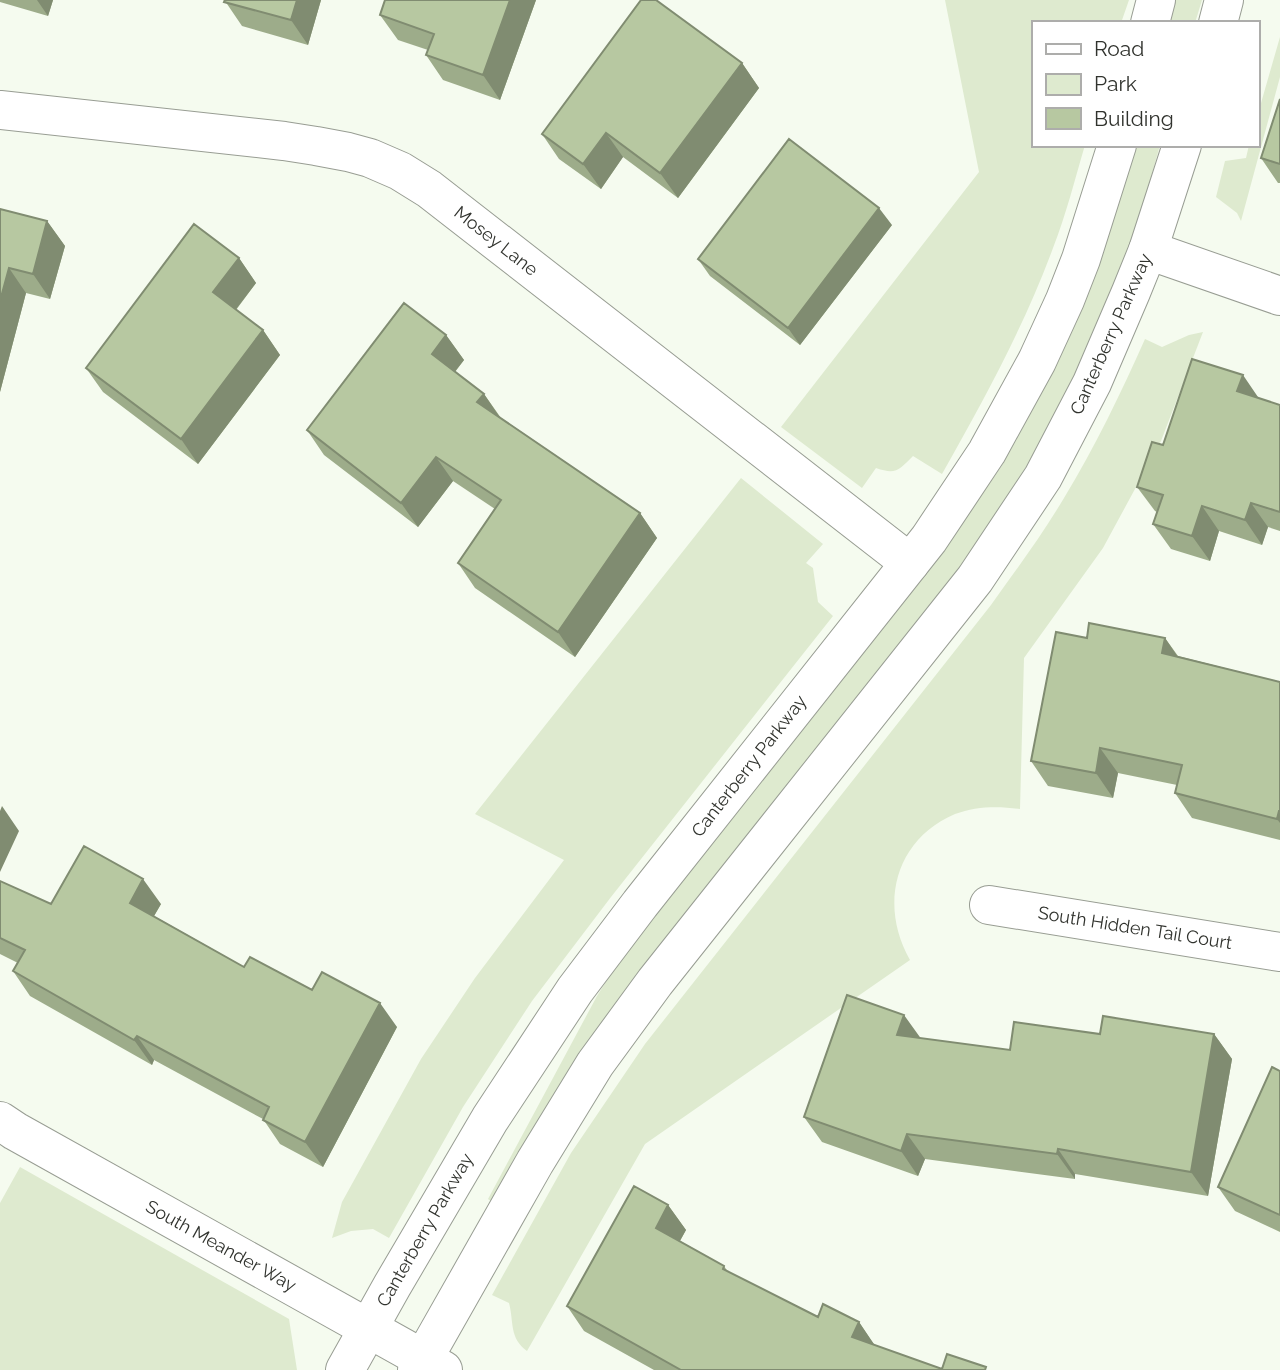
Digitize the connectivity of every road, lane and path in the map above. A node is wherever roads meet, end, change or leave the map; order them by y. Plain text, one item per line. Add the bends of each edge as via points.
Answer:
1 (1156, 0) edge
2 (1224, 0) edge
3 (1151, 21) edge
4 (1218, 21) edge
5 (0, 110) edge
6 (1116, 147) edge
7 (1181, 147) edge
8 (1148, 250) junction
9 (1280, 296) edge
10 (910, 563) junction
11 (989, 905) dead end
12 (1280, 952) edge
13 (0, 1121) edge
14 (369, 1328) junction
15 (428, 1366) edge
16 (345, 1370) edge

1 - 3 street
2 - 4 street
5 - 10 street, Mosey Lane via 284,141 348,152 400,171
6 - 10 street, Canterberry Parkway via 1081,259 1037,361 988,452
7 - 8 street, Canterberry Parkway
8 - 9 street
8 - 15 street, Canterberry Parkway via 1110,342 1043,477 967,589 610,1042 535,1162
10 - 14 street, Canterberry Parkway via 575,990 490,1119
11 - 12 street, South Hidden Tail Court
13 - 14 street, South Meander Way
14 - 15 street, South Meander Way
14 - 16 street, Canterberry Parkway

